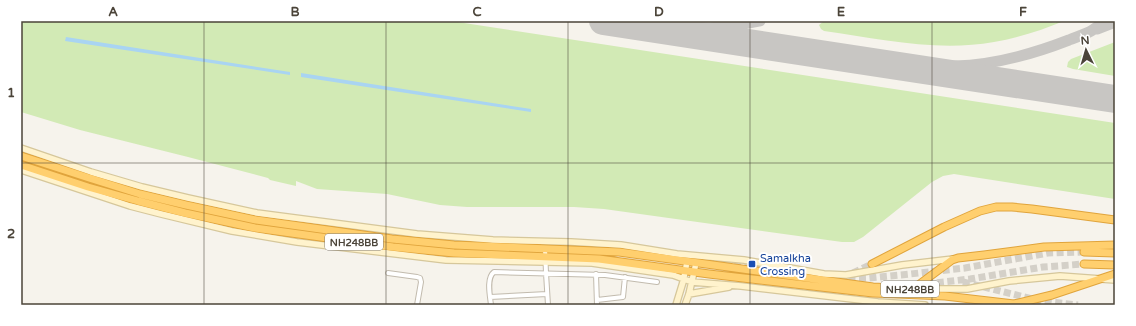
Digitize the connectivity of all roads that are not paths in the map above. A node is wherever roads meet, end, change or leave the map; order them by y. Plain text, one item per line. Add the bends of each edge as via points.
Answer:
1 (21, 148) edge
2 (21, 156) edge
3 (21, 165) edge
4 (21, 170) edge
5 (1115, 220) edge
6 (1115, 245) edge
7 (545, 248) junction
8 (1084, 252) tunnel mouth
9 (1115, 253) edge
10 (545, 259) junction
11 (955, 259) junction
12 (688, 262) junction
13 (696, 263) junction
14 (872, 264) tunnel mouth
15 (1084, 264) tunnel mouth
16 (1115, 265) edge
17 (686, 270) junction
18 (695, 272) junction
19 (388, 273) dead end
20 (546, 273) junction
21 (596, 274) junction
22 (1115, 274) edge
23 (625, 277) junction
24 (1101, 278) junction
25 (684, 279) junction
26 (1115, 280) edge
27 (657, 282) dead end
28 (692, 282) junction
29 (741, 286) junction
30 (913, 289) junction
31 (548, 294) junction
32 (689, 294) junction
33 (490, 297) junction
34 (597, 302) edge
35 (417, 305) edge
36 (491, 305) edge
37 (548, 305) edge
38 (676, 305) edge
39 (685, 305) edge
40 (925, 305) edge
41 (1016, 305) edge

1 - 11 street via 91,172 188,198 265,214 418,234 621,245 677,254 744,260 824,274 846,274
2 - 7 highway, NH248BB via 140,194 256,220 454,245
3 - 10 highway, NH248BB via 138,201 255,228 393,247
4 - 10 street via 130,206 232,231 297,242 446,260
5 - 14 highway via 1032,209 996,208 980,211 944,227
6 - 11 highway, NH248BB via 1044,247
7 - 10 street
7 - 12 highway, NH248BB via 619,252
8 - 9 highway
10 - 17 highway, NH248BB via 599,259
10 - 20 street
10 - 25 street via 592,263 673,275
11 - 30 highway, NH248BB
12 - 13 highway, NH248BB
12 - 17 street
13 - 18 street
13 - 30 highway, NH248BB via 874,287
15 - 16 highway
17 - 18 highway, NH248BB
17 - 25 street
18 - 28 street
18 - 41 highway, NH248BB via 873,293 945,296
19 - 35 street via 420,278
20 - 21 street
20 - 31 street
20 - 33 street via 494,272 490,278
21 - 23 street
21 - 34 street
22 - 24 highway
23 - 27 street
23 - 34 street via 623,297
24 - 26 street
24 - 30 street via 1060,276 1009,281 968,289
24 - 41 highway
25 - 28 street
25 - 38 street
28 - 29 street
28 - 32 street
29 - 32 street
29 - 40 street
31 - 33 street
31 - 37 street
32 - 39 street
33 - 36 street

